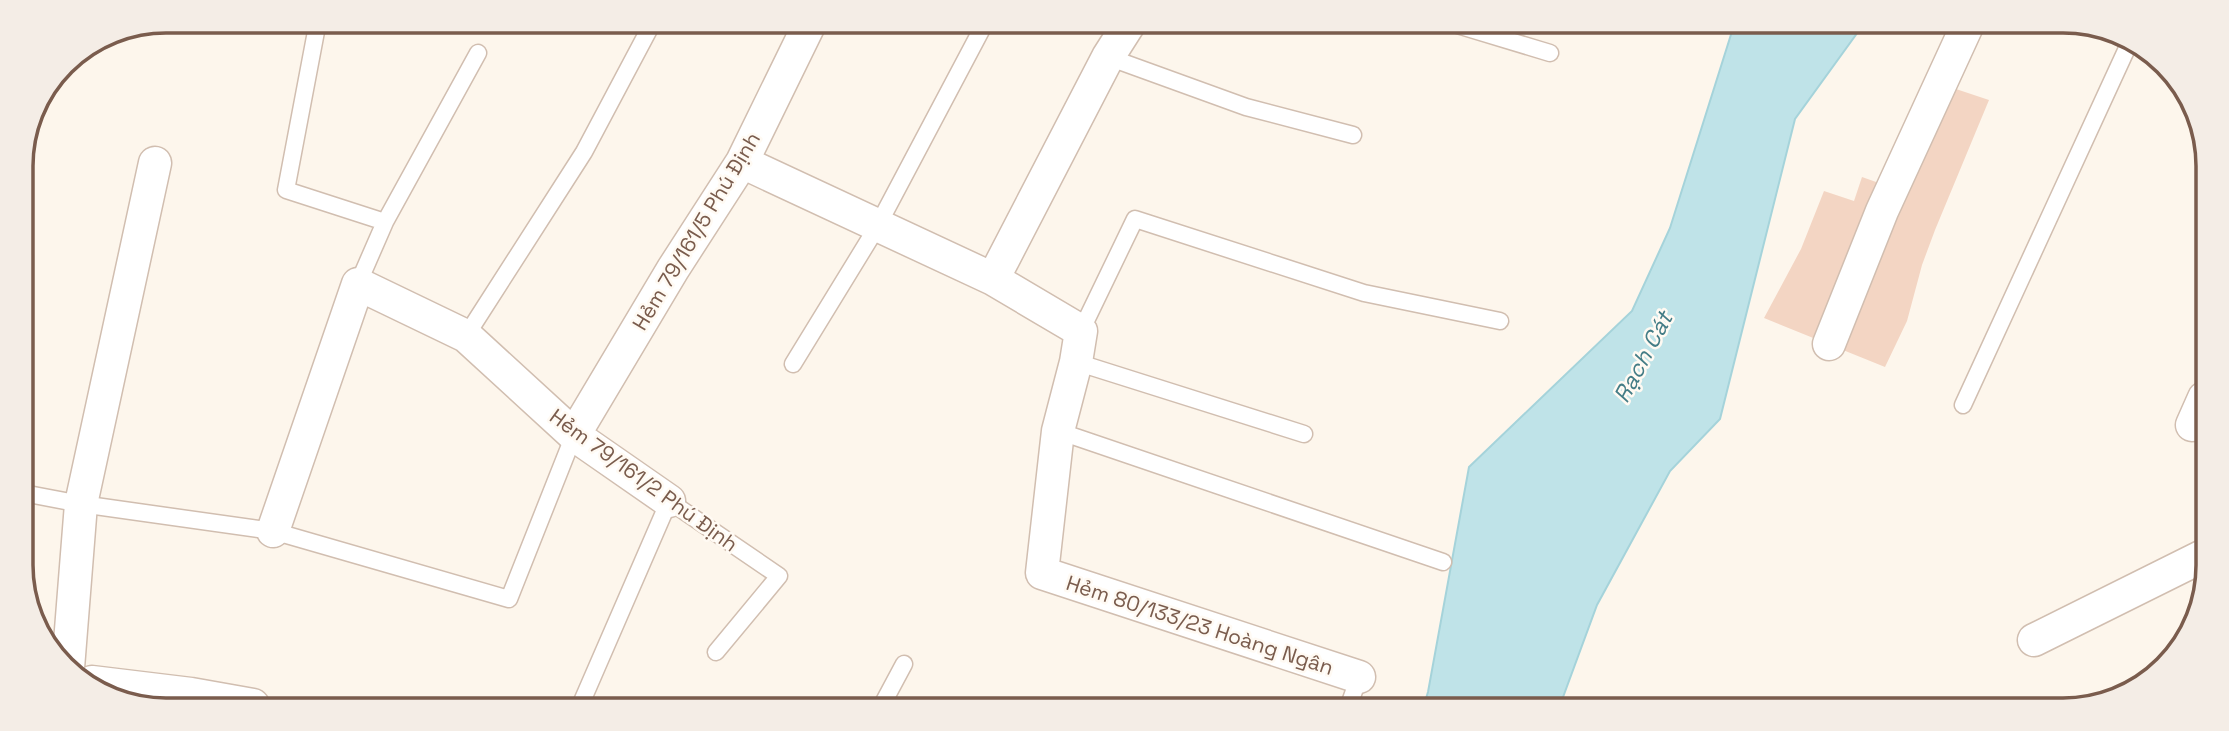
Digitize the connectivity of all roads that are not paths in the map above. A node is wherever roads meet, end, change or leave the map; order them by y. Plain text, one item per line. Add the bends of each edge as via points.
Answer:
1 (1123, 33) edge
2 (1486, 33) edge
3 (1964, 33) edge
4 (316, 34) edge
5 (647, 34) edge
6 (805, 34) edge
7 (979, 34) edge
8 (2126, 50) edge
9 (1550, 52) dead end
10 (478, 53) dead end
11 (1108, 57) junction
12 (1353, 135) dead end
13 (742, 162) junction
14 (155, 163) dead end
15 (385, 222) junction
16 (877, 227) junction
17 (993, 279) junction
18 (358, 284) junction
19 (1500, 321) dead end
20 (1082, 331) junction
21 (466, 336) junction
22 (1829, 344) dead end
23 (1076, 362) junction
24 (793, 364) dead end
25 (1963, 405) dead end
26 (1058, 431) junction
27 (1304, 434) dead end
28 (574, 435) junction
29 (33, 495) edge
30 (669, 501) junction
31 (81, 504) junction
32 (273, 531) junction
33 (2196, 559) edge
34 (1443, 562) dead end
35 (2034, 640) dead end
36 (716, 652) dead end
37 (69, 655) edge
38 (904, 664) dead end
39 (1359, 677) joint
40 (107, 684) edge
41 (1352, 697) edge
42 (213, 698) edge
43 (584, 698) edge
44 (886, 698) edge

1 - 11 street
2 - 9 lane
3 - 22 street via 1882,211
4 - 15 lane via 286,190
5 - 21 lane via 584,152
6 - 13 street, Hẻm 79/161/5 Phú Định
7 - 16 lane
8 - 25 lane
10 - 15 lane
11 - 12 lane via 1246,107
11 - 17 street
13 - 16 street
13 - 28 street, Hẻm 79/161/5 Phú Định
14 - 31 street
15 - 18 lane
16 - 17 street
16 - 24 lane
17 - 20 street
18 - 21 street, Hẻm 79/161/2 Phú Định
18 - 32 street
19 - 20 lane via 1364,293 1135,219
20 - 23 street
21 - 28 street, Hẻm 79/161/2 Phú Định
23 - 26 street
23 - 27 lane
26 - 34 lane
26 - 39 street, Hẻm 80/133/23 Hoàng Ngân via 1042,573
28 - 30 street, Hẻm 79/161/2 Phú Định
28 - 32 lane via 509,599
29 - 31 lane
30 - 36 lane, Hẻm 79/161/2 Phú Định via 779,576
30 - 43 lane
31 - 32 lane
31 - 37 street
33 - 35 street
38 - 44 lane
39 - 41 lane
40 - 42 street

